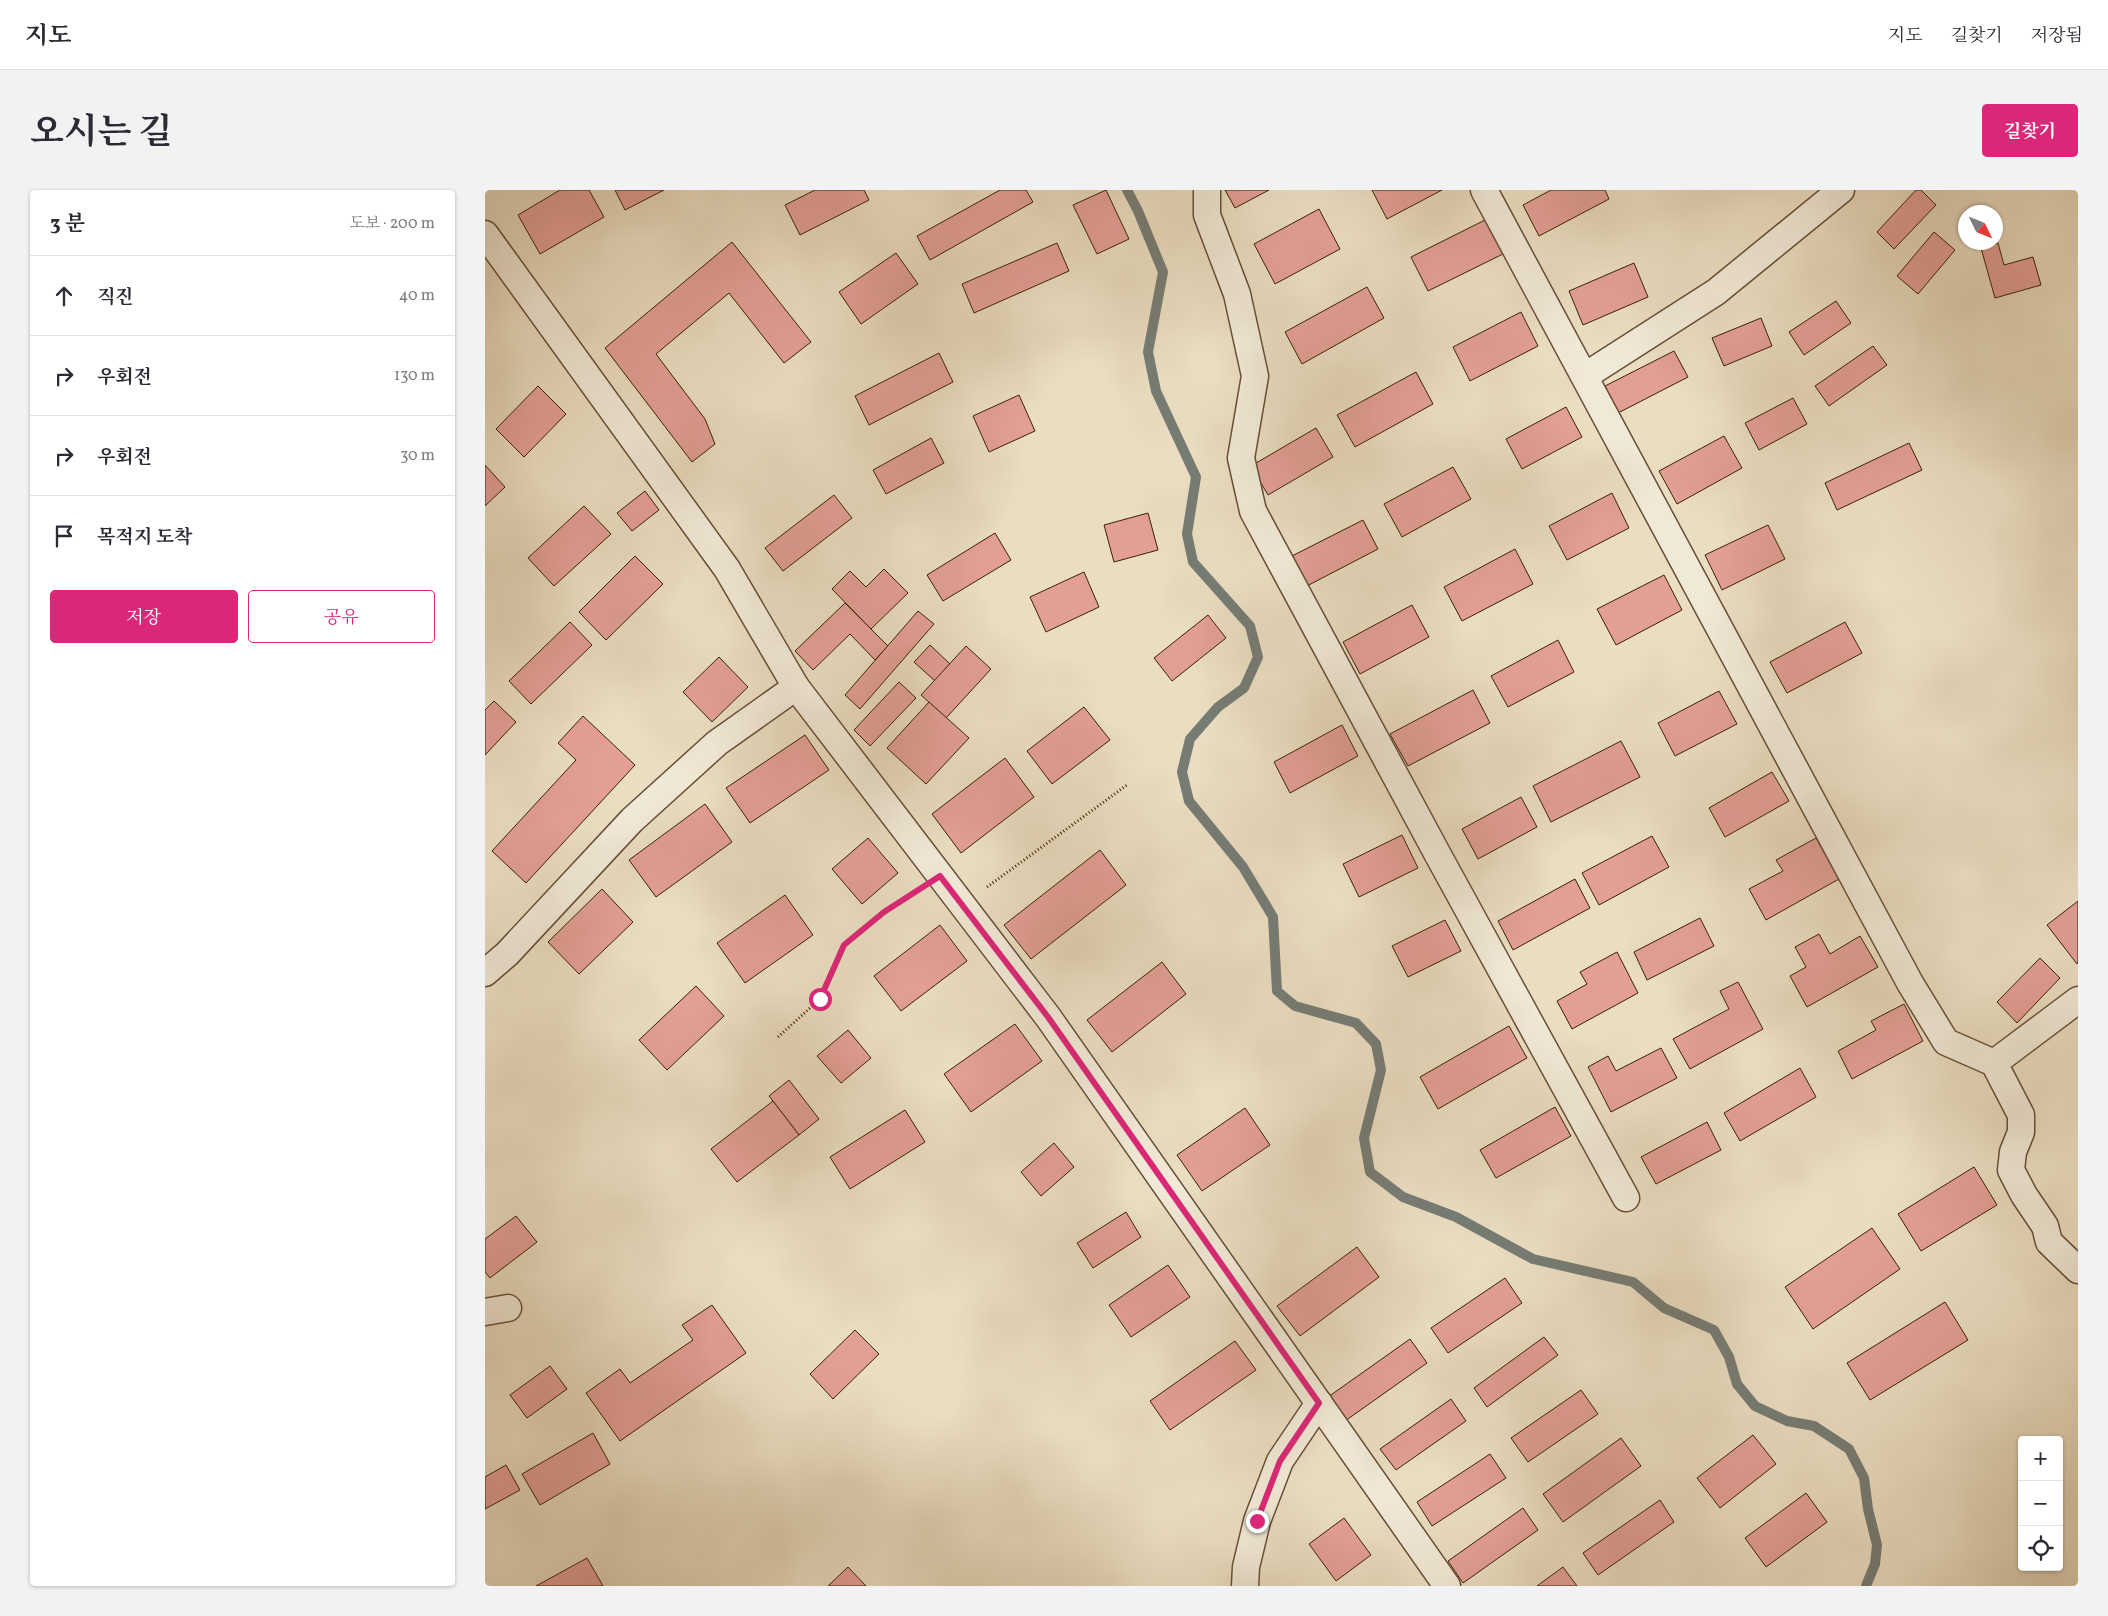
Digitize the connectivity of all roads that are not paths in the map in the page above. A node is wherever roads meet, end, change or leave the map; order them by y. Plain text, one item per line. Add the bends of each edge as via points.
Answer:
1 (1207, 190) edge
2 (1484, 190) edge
3 (1841, 190) edge
4 (485, 234) edge
5 (1585, 376) junction
6 (796, 687) junction
7 (485, 973) edge
8 (2078, 1000) edge
9 (1994, 1063) junction
10 (1626, 1198) dead end
11 (2078, 1270) edge
12 (1319, 1403) junction
13 (1245, 1586) edge
14 (1447, 1586) edge

1 - 10 street via 1207,215 1237,294 1255,376 1241,458 1253,511
2 - 5 street
3 - 5 street via 1716,292
4 - 6 street via 727,569
5 - 9 street via 1909,984 1946,1042
6 - 7 street via 717,743 632,820 507,954
6 - 12 street via 1048,1017
8 - 9 street
9 - 11 street via 2021,1115 2021,1132 2013,1152 2011,1170 2045,1226 2049,1242
12 - 13 street via 1280,1461 1257,1521
12 - 14 street

